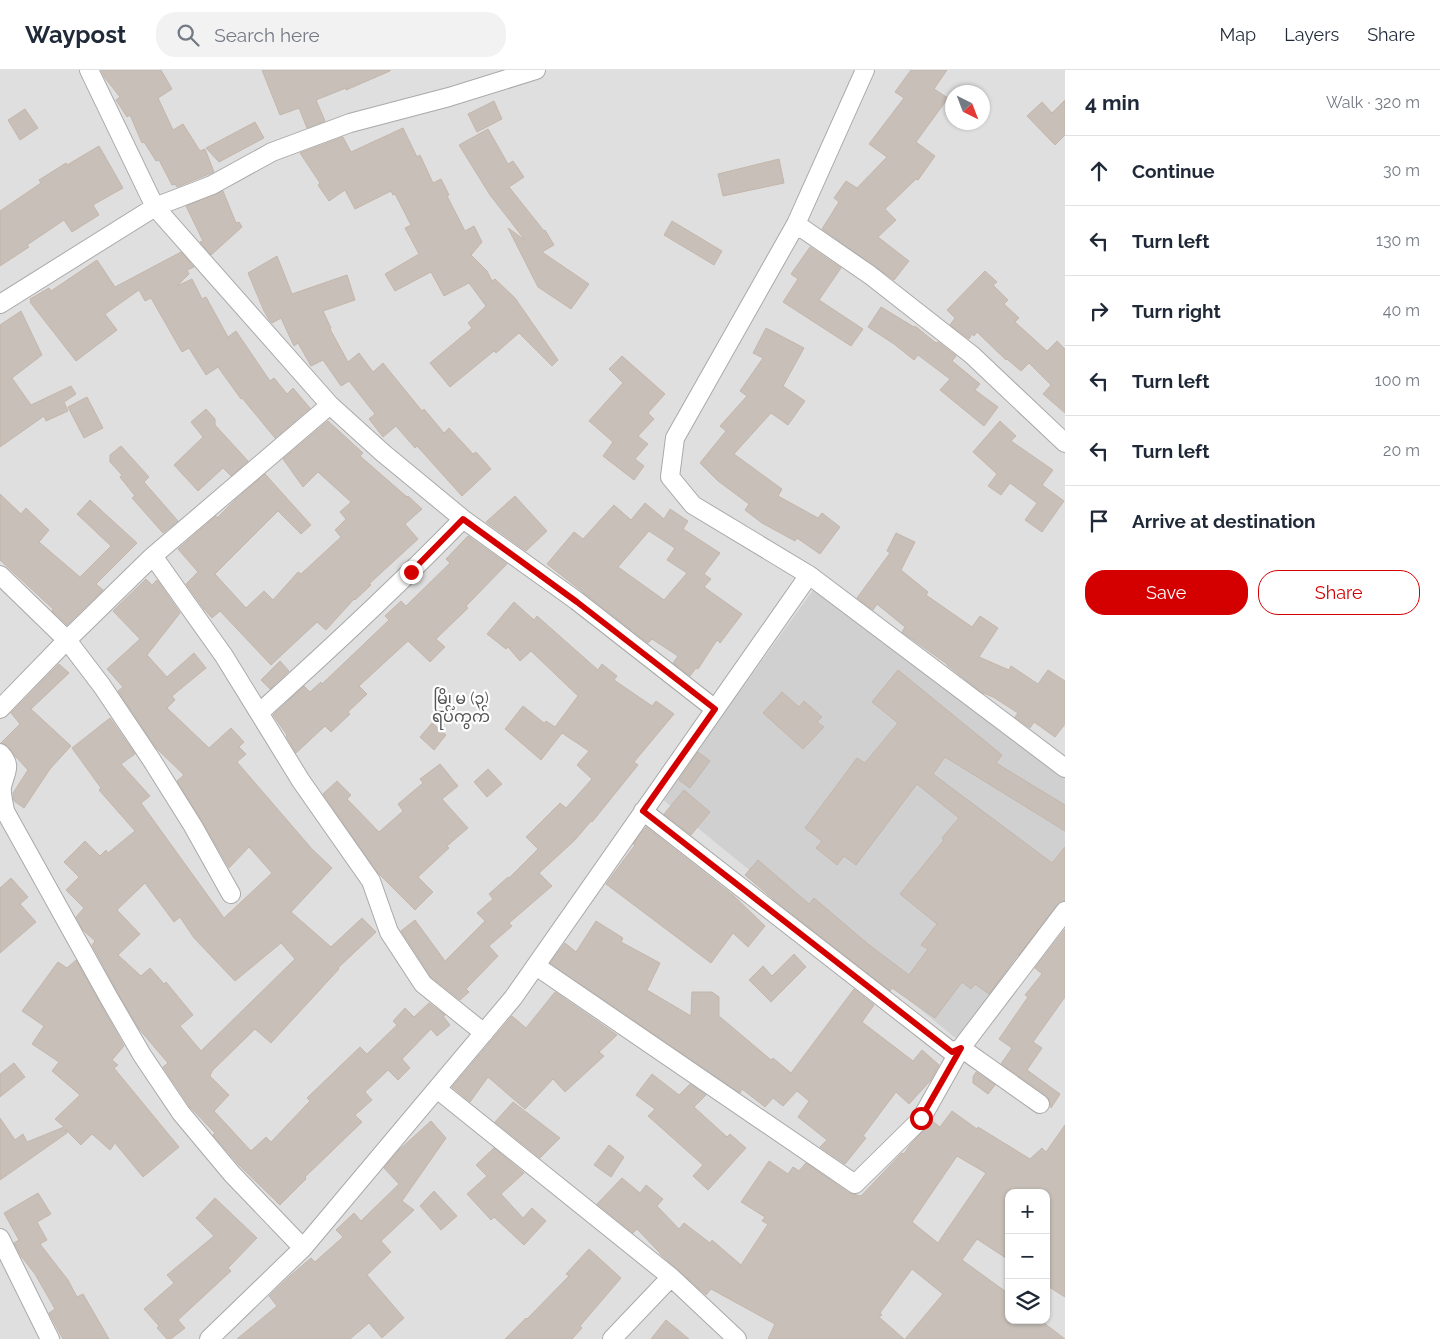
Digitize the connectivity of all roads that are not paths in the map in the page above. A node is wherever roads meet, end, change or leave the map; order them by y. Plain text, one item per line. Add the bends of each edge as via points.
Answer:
1 (89, 70) edge
2 (536, 70) edge
3 (865, 70) edge
4 (156, 207) junction
5 (796, 224) junction
6 (0, 304) edge
7 (330, 405) junction
8 (1065, 443) edge
9 (463, 519) junction
10 (153, 556) junction
11 (0, 575) edge
12 (809, 575) junction
13 (67, 640) junction
14 (715, 709) junction
15 (0, 710) edge
16 (259, 713) junction
17 (0, 753) edge
18 (1065, 768) edge
19 (643, 811) junction
20 (231, 894) dead end
21 (1065, 911) edge
22 (536, 966) junction
23 (484, 1033) junction
24 (961, 1048) junction
25 (437, 1089) junction
26 (1040, 1104) dead end
27 (0, 1238) edge
28 (303, 1248) junction
29 (671, 1277) junction
30 (50, 1339) edge
31 (209, 1339) edge
32 (612, 1339) edge
33 (737, 1339) edge

1 - 4 street
2 - 4 street via 350,123 272,152 212,185
3 - 5 street
4 - 6 street
4 - 7 street
5 - 8 street via 870,275 972,355
5 - 12 street via 675,438 670,477 693,505
7 - 9 street
7 - 10 street
9 - 14 street
9 - 16 street via 397,586
10 - 13 street
10 - 16 street via 224,656
11 - 13 street
12 - 14 street
12 - 18 street
13 - 15 street
13 - 20 street via 151,759
14 - 19 street
16 - 23 street via 301,781 371,881 389,932 423,984
17 - 28 street via 8,768 2,789 5,811 142,1055 181,1113 232,1174
19 - 22 street
19 - 24 street via 952,1052
21 - 24 street
22 - 23 street
22 - 24 street via 855,1184 921,1118
23 - 25 street
24 - 26 street
25 - 28 street
25 - 29 street
27 - 30 street
28 - 31 street
29 - 32 street
29 - 33 street

